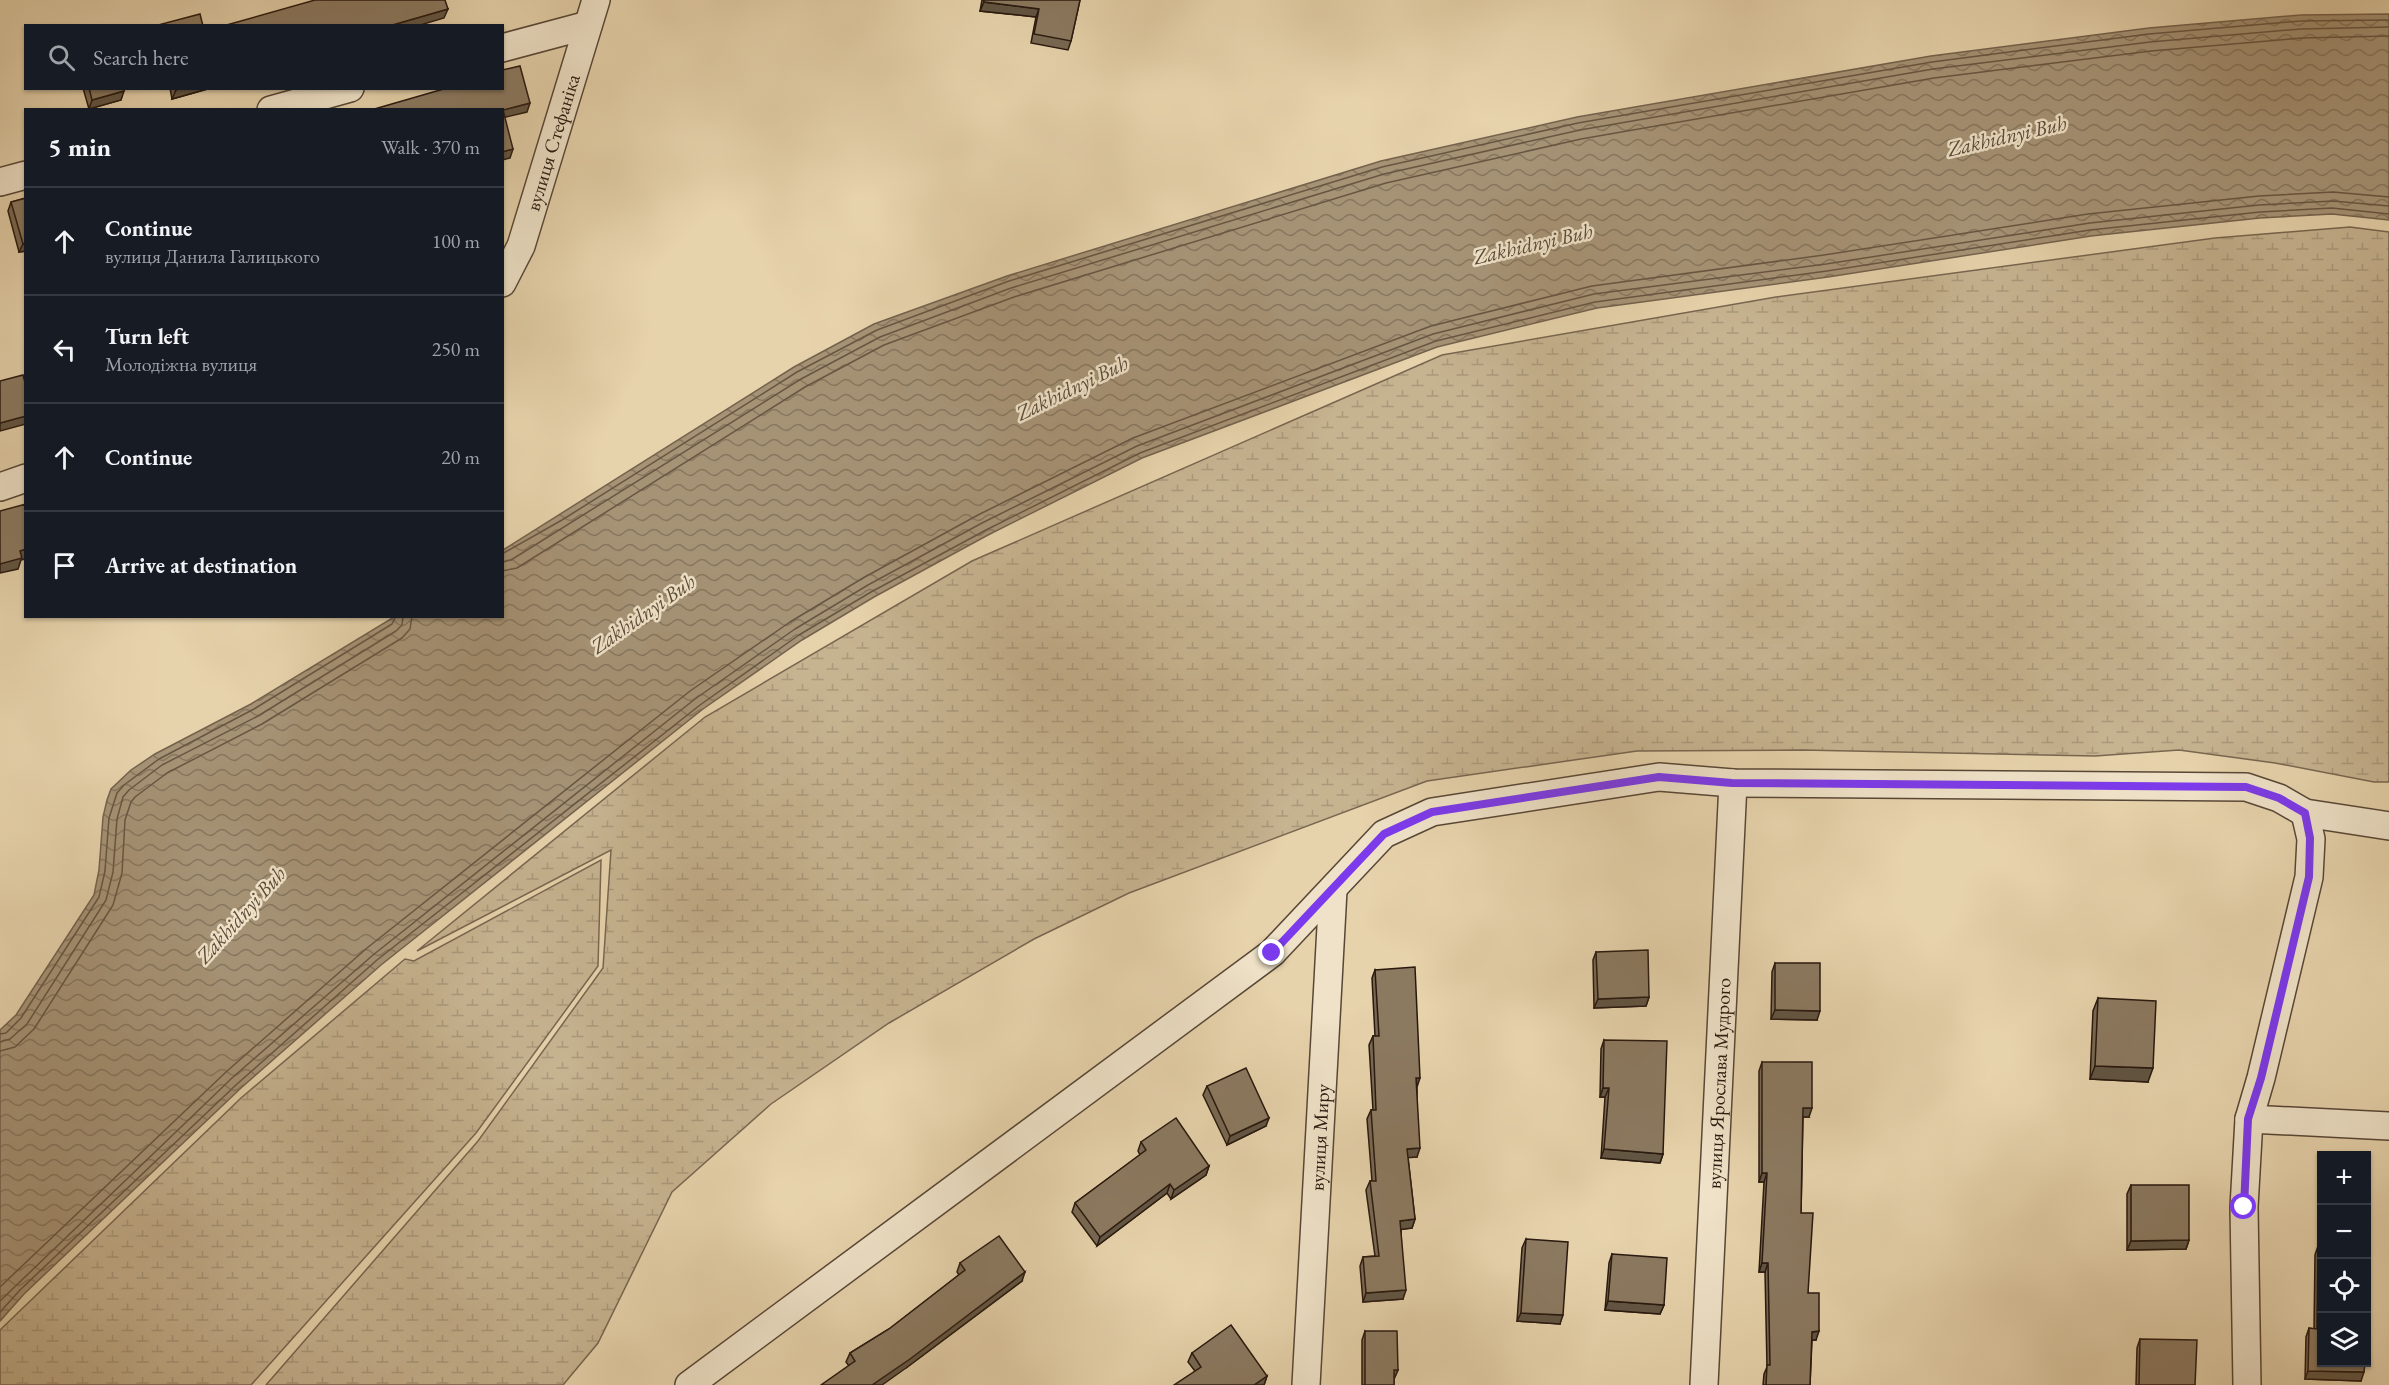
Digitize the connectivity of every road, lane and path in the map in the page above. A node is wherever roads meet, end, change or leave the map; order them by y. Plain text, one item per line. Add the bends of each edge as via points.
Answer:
1 (592, 12) edge
2 (504, 47) edge
3 (343, 90) edge
4 (278, 108) edge
5 (24, 176) edge
6 (0, 182) edge
7 (504, 279) edge
8 (24, 479) edge
9 (0, 487) edge
10 (1732, 783) junction
11 (2305, 813) junction
12 (2389, 826) edge
13 (1333, 890) junction
14 (2248, 1119) junction
15 (2389, 1126) edge
16 (689, 1385) edge
17 (1306, 1385) edge
18 (1704, 1385) edge
19 (2247, 1385) edge

1 - 2 street
1 - 7 street, вулиця Стефаніка via 521,246
3 - 4 street
5 - 6 street
8 - 9 street
10 - 11 street via 2246,787 2279,798
10 - 13 street via 1659,777 1432,812 1384,834
10 - 18 street, вулиця Ярослава Мудрого
11 - 12 street
11 - 14 street via 2310,838 2309,877
13 - 16 street via 1272,953
13 - 17 street, вулиця Миру
14 - 15 street
14 - 19 street via 2244,1207

